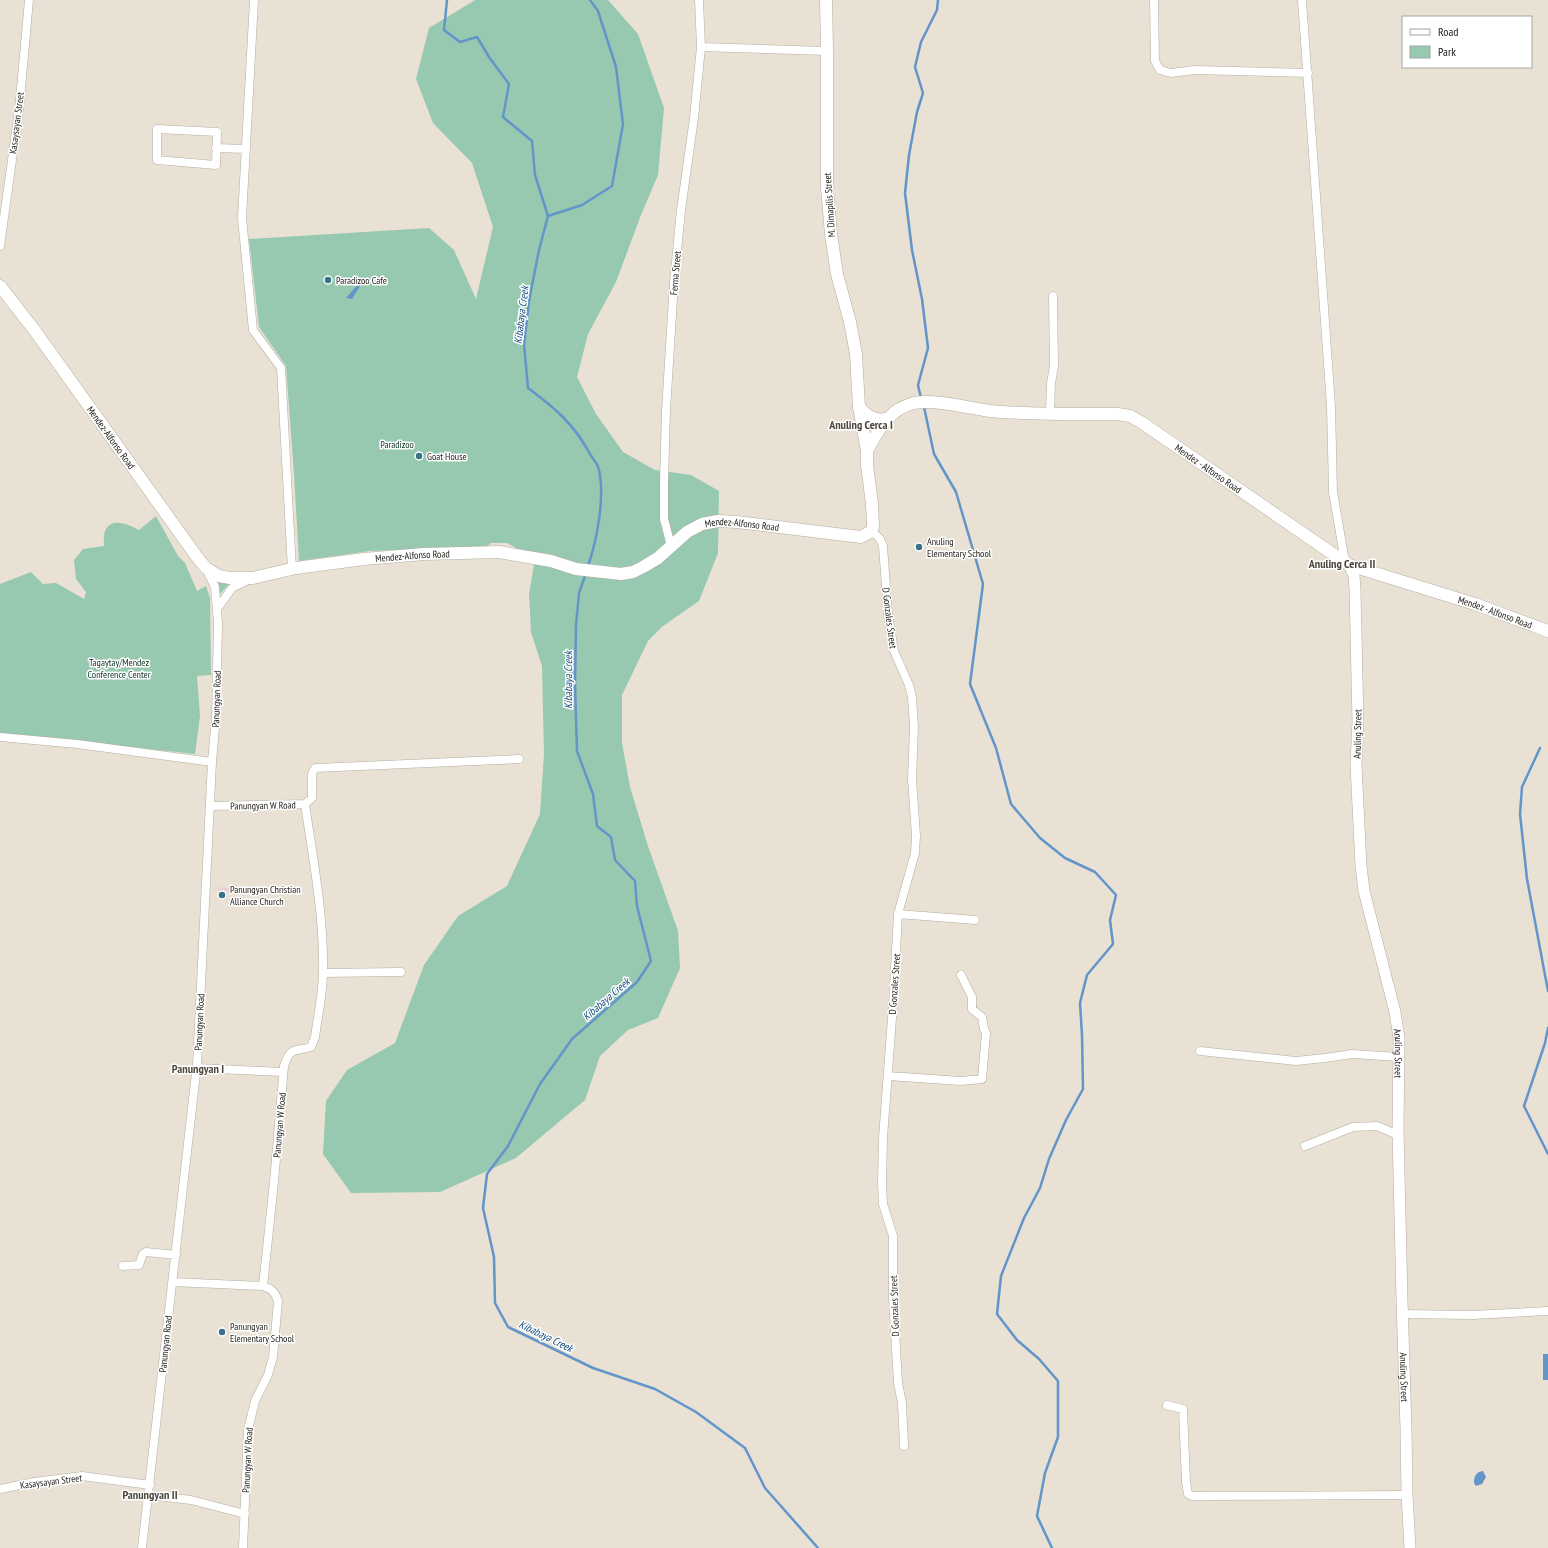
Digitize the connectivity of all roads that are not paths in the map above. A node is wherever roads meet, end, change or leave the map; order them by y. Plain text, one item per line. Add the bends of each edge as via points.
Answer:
1 (29, 0) edge
2 (254, 0) edge
3 (699, 0) edge
4 (826, 0) edge
5 (1154, 0) edge
6 (1302, 0) edge
7 (701, 47) junction
8 (827, 51) junction
9 (1308, 72) junction
10 (216, 148) junction
11 (246, 149) junction
12 (0, 246) edge
13 (0, 286) edge
14 (1053, 296) dead end
15 (859, 407) junction
16 (1050, 413) junction
17 (886, 419) junction
18 (867, 451) junction
19 (872, 531) junction
20 (671, 546) junction
21 (1349, 565) junction
22 (206, 568) junction
23 (292, 569) junction
24 (253, 578) junction
25 (217, 609) junction
26 (1548, 631) edge
27 (0, 737) edge
28 (519, 758) dead end
29 (212, 762) junction
30 (305, 804) junction
31 (210, 806) junction
32 (898, 914) junction
33 (974, 920) dead end
34 (400, 972) dead end
35 (323, 973) junction
36 (960, 975) dead end
37 (1200, 1052) dead end
38 (1399, 1057) junction
39 (196, 1068) junction
40 (283, 1072) junction
41 (888, 1076) junction
42 (1398, 1135) junction
43 (1305, 1146) dead end
44 (176, 1255) junction
45 (123, 1266) dead end
46 (173, 1282) junction
47 (263, 1286) junction
48 (1548, 1311) edge
49 (1402, 1314) junction
50 (1167, 1404) dead end
51 (904, 1446) dead end
52 (150, 1485) junction
53 (0, 1489) edge
54 (148, 1495) junction
55 (1407, 1495) junction
56 (245, 1514) junction
57 (142, 1548) edge
58 (243, 1548) edge
59 (1410, 1548) edge

1 - 12 street, Kasaysayan Street via 19,110
2 - 11 street
3 - 7 street, Ferma Street
4 - 8 main road, M. Dimapilis Street
5 - 9 street via 1154,61 1160,70 1171,73 1195,70
6 - 9 street
7 - 8 street
7 - 20 street, Ferma Street via 674,282 664,482 664,520
8 - 15 main road, M. Dimapilis Street via 827,188 831,234 837,274 856,354
9 - 21 street via 1331,406 1333,492 1344,556
10 - 10 street via 217,132 157,129 157,160 216,164
10 - 11 street
11 - 23 street via 242,218 254,330 280,368
13 - 22 main road, Mendez-Alfonso Road
14 - 16 street via 1054,366
15 - 17 main road via 869,417
15 - 18 main road, M. Dimapilis Street
16 - 17 main road, Mendez - Alfonso Road via 991,411 932,403 914,404 898,410
16 - 21 main road, Mendez - Alfonso Road via 1130,416
17 - 18 main road, Mendez - Alfonso Road
18 - 19 main road
19 - 20 main road, Mendez-Alfonso Road via 861,537 718,521 702,524 687,532
19 - 32 street, D Gonzales Street via 884,546 888,614 894,651 909,685 913,711 915,853
20 - 23 main road, Mendez-Alfonso Road via 658,558 633,572 621,574 576,569 551,561 499,552 364,558
21 - 26 main road, Mendez - Alfonso Road via 1475,604
21 - 38 street, Anuling Street via 1354,576 1355,589 1358,722 1356,765 1361,866 1364,891 1395,1012
22 - 24 main road, Mendez-Alfonso Road via 219,576
22 - 25 street, Panungyan Road via 215,587
23 - 24 main road, Mendez-Alfonso Road
24 - 25 street via 232,588
25 - 29 street, Panungyan Road via 216,710
27 - 29 street via 77,744
28 - 30 street via 315,768 312,774 312,798
29 - 31 street, Panungyan Road
30 - 31 street, Panungyan W Road
30 - 35 street, Panungyan W Road via 319,898
31 - 39 street, Panungyan Road
32 - 33 street
32 - 41 street, D Gonzales Street
34 - 35 street
35 - 40 street, Panungyan W Road via 314,1043 311,1047 290,1053
36 - 41 street via 972,998 972,1009 982,1017 986,1033 982,1079 961,1081
37 - 38 street via 1296,1061 1352,1054
38 - 42 street, Anuling Street
39 - 40 street
39 - 44 street, Panungyan Road
40 - 47 street, Panungyan W Road
41 - 51 street, D Gonzales Street via 882,1184 883,1204 893,1236 893,1297
42 - 43 street via 1377,1126 1353,1127
42 - 49 street, Anuling Street
44 - 45 street via 146,1252 139,1265
44 - 46 street, Panungyan Road
46 - 47 street
46 - 52 street, Panungyan Road
47 - 56 street, Panungyan W Road via 276,1294 278,1310 273,1357 268,1375 255,1401 248,1430
48 - 49 street
49 - 55 street, Anuling Street
50 - 55 street via 1183,1409 1186,1482 1188,1494 1192,1496
52 - 53 street, Kasaysayan Street via 82,1476
52 - 54 street, Panungyan Road
54 - 56 street via 191,1500
54 - 57 street, Panungyan Road
55 - 59 street, Anuling Street
56 - 58 street, Panungyan W Road

